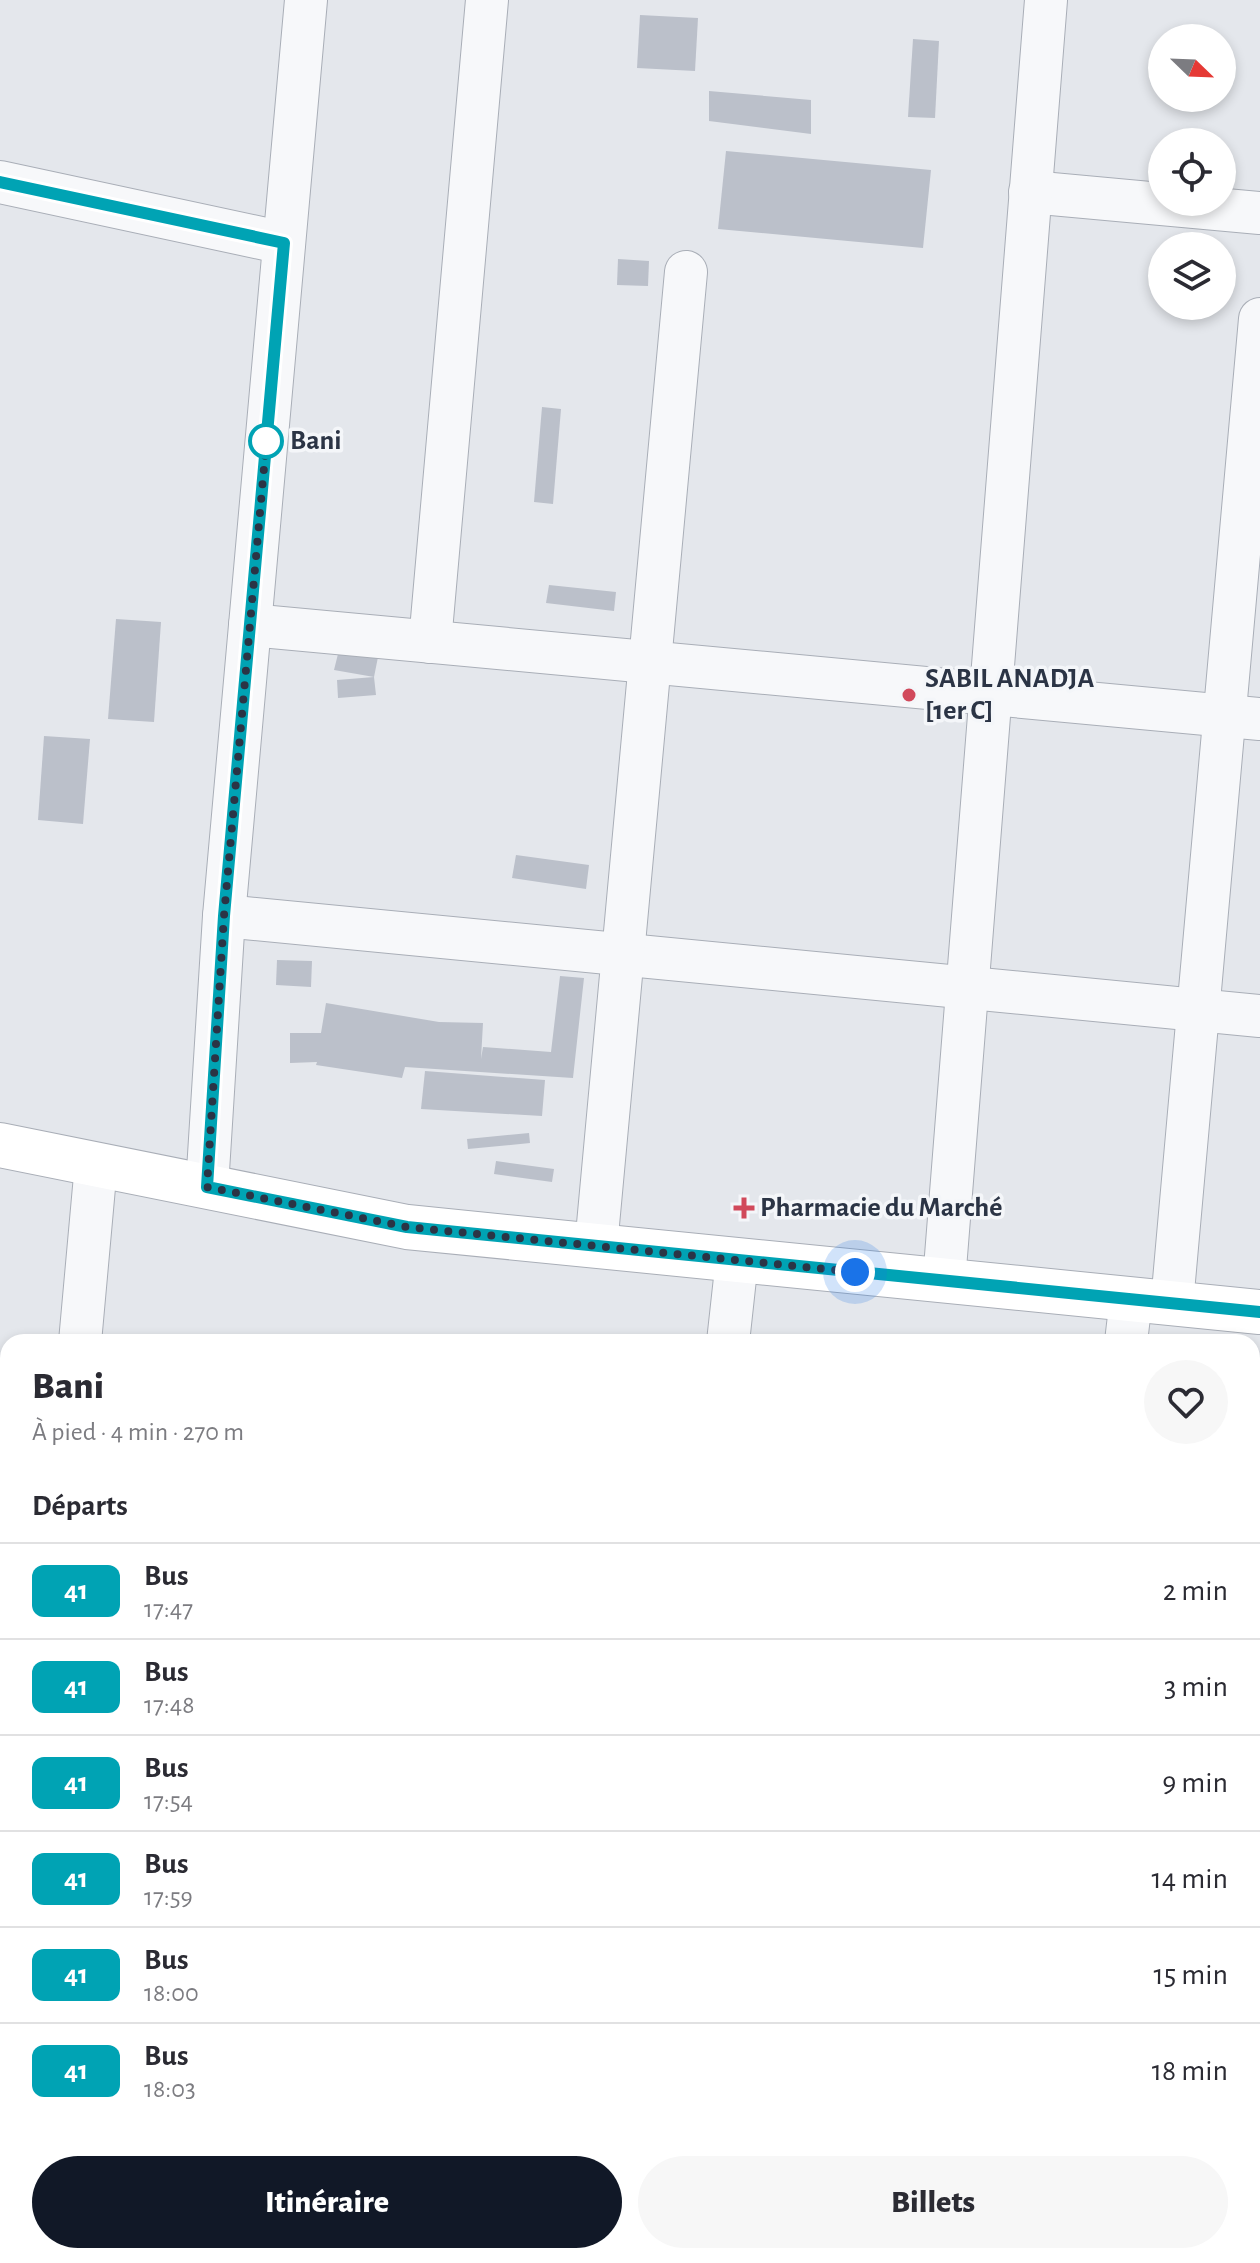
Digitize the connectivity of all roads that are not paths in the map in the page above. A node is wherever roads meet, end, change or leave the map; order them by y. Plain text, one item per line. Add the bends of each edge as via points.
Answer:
1 (306, 0) edge
2 (487, 0) edge
3 (1046, 0) edge
4 (0, 182) edge
5 (1030, 192) junction
6 (1260, 213) edge
7 (284, 243) junction
8 (686, 272) dead end
9 (1260, 319) edge
10 (250, 625) junction
11 (430, 642) junction
12 (650, 662) junction
13 (990, 694) junction
14 (1242, 717) edge
15 (224, 916) junction
16 (622, 954) junction
17 (967, 987) junction
18 (1198, 1010) junction
19 (1260, 1016) edge
20 (0, 1145) edge
21 (96, 1165) junction
22 (207, 1187) junction
23 (596, 1246) junction
24 (737, 1260) junction
25 (944, 1281) junction
26 (1152, 1301) junction
27 (1260, 1312) edge
28 (81, 1334) edge
29 (729, 1334) edge
30 (1131, 1334) edge

1 - 7 street
2 - 11 street
3 - 5 street
4 - 7 street
5 - 6 street
5 - 13 street
7 - 10 street
8 - 12 street
9 - 14 street
10 - 11 street
10 - 15 street
11 - 12 street
12 - 13 street
12 - 16 street
13 - 14 street
13 - 17 street
14 - 18 street
15 - 16 street
15 - 22 street
16 - 17 street
16 - 23 street
17 - 18 street
17 - 25 street
18 - 19 street
18 - 26 street
20 - 21 main road
21 - 22 main road
21 - 28 street
22 - 23 main road via 407,1227
23 - 24 main road
24 - 25 main road
24 - 29 street
25 - 26 main road
26 - 27 main road
26 - 30 street

